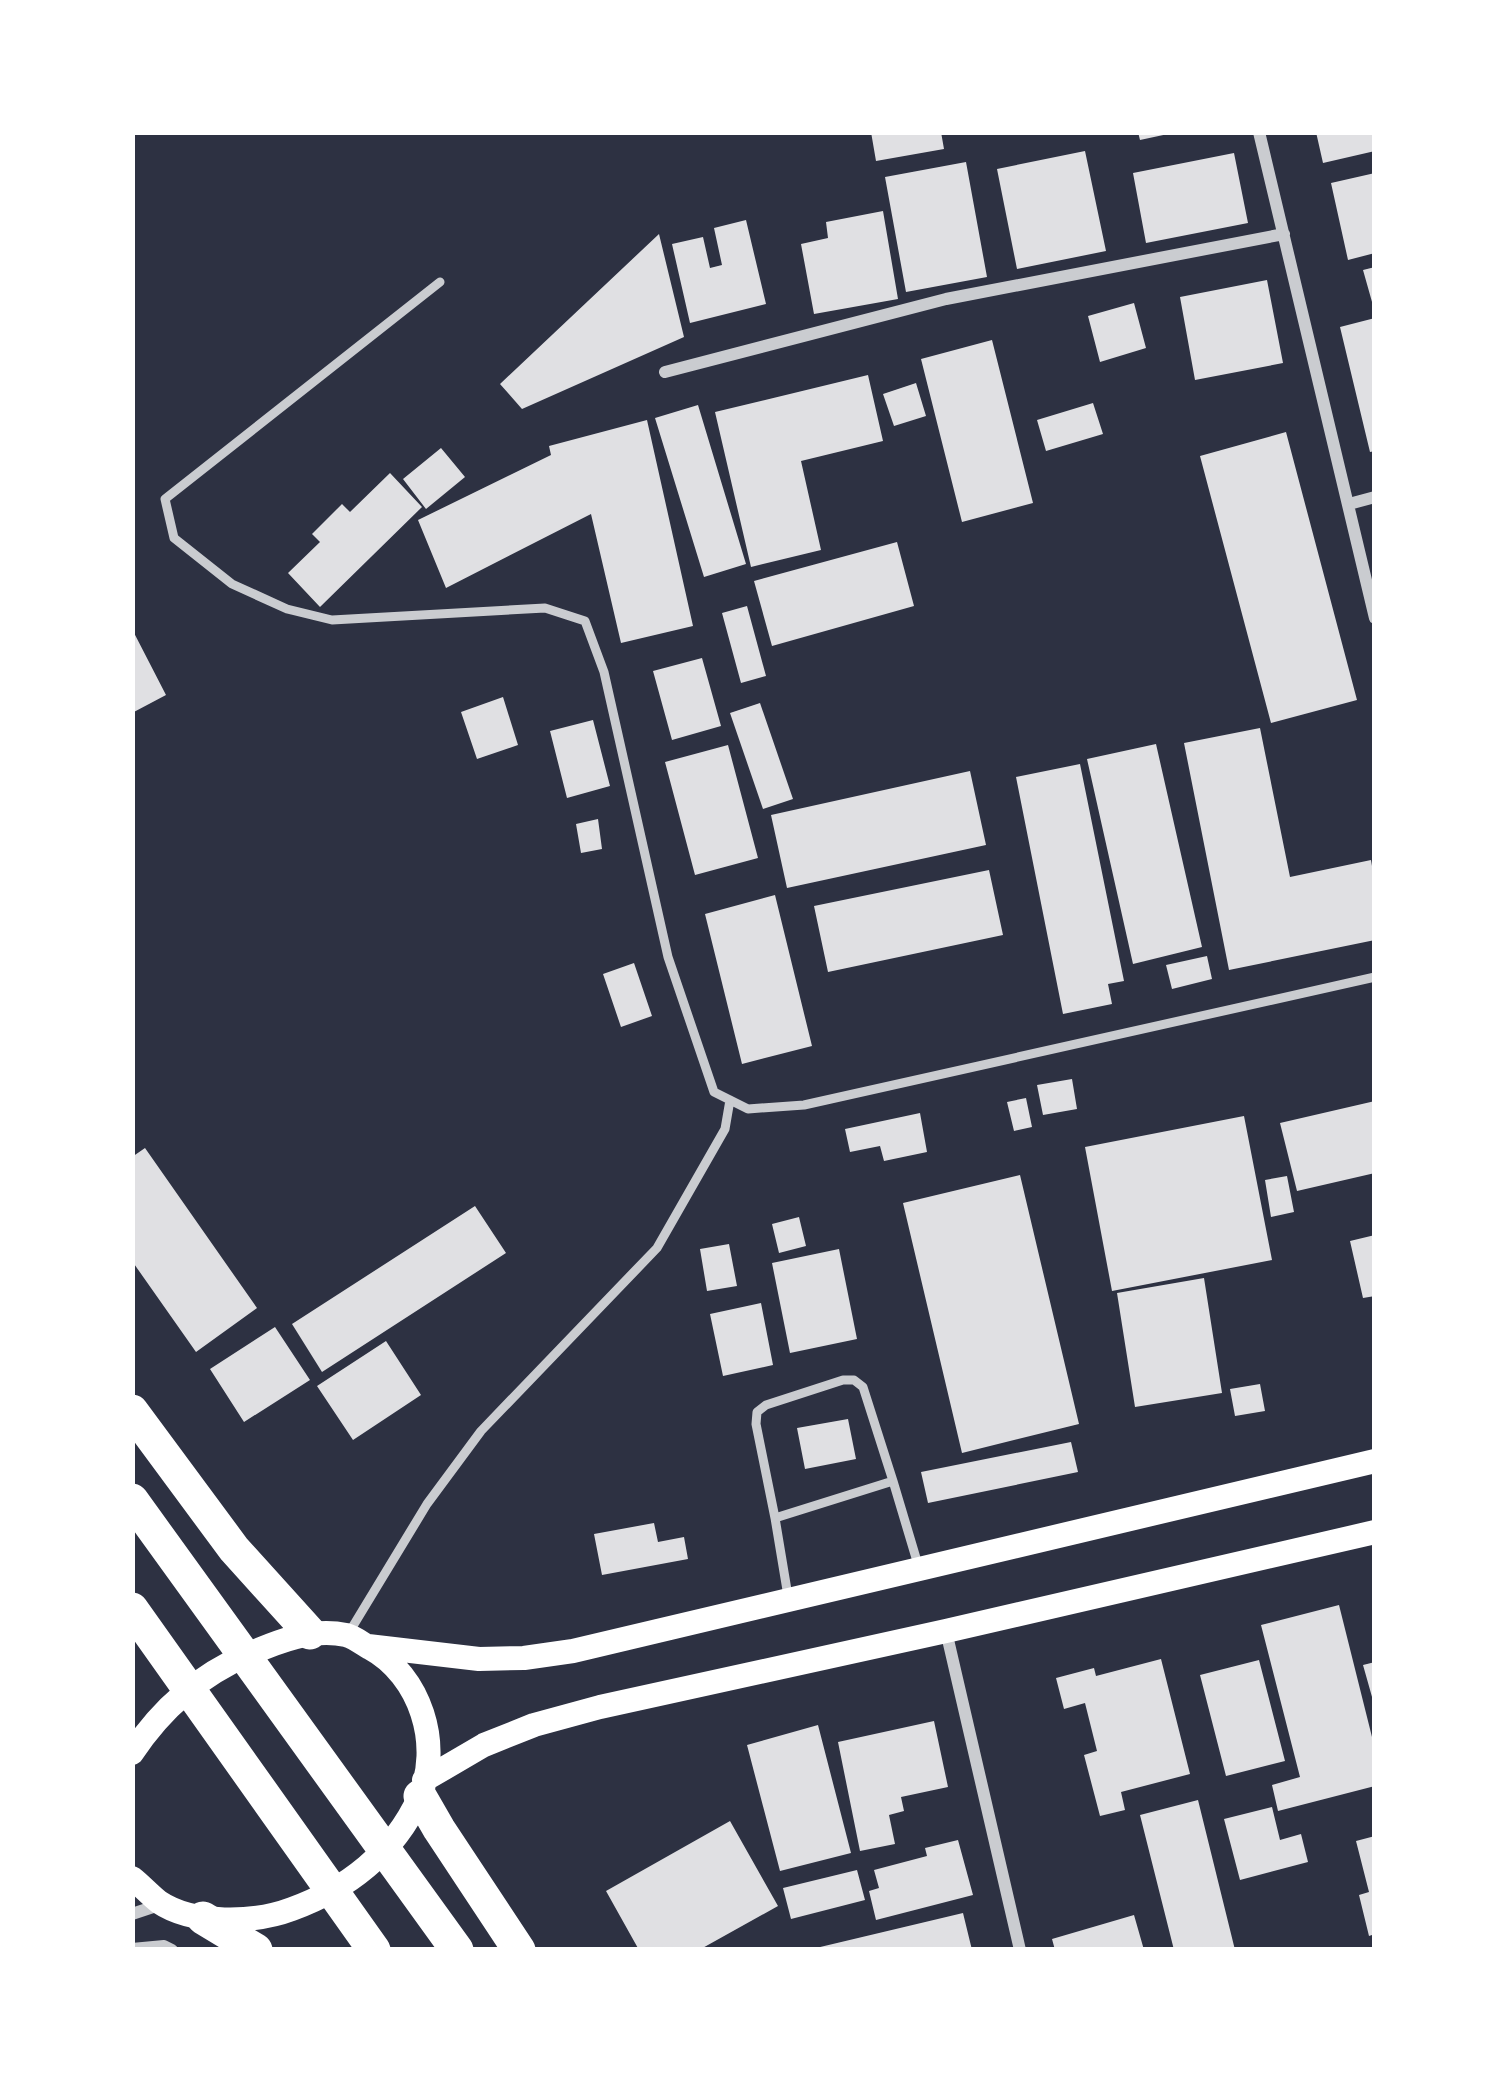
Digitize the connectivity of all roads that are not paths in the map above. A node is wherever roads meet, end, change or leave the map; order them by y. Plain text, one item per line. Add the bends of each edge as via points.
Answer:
1 (1259, 132) edge
2 (1285, 234) junction
3 (440, 282) dead end
4 (665, 372) dead end
5 (1375, 497) edge
6 (1348, 504) junction
7 (1375, 618) edge
8 (1375, 977) edge
9 (730, 1100) junction
10 (132, 1411) edge
11 (1375, 1461) edge
12 (893, 1481) junction
13 (132, 1500) edge
14 (775, 1518) junction
15 (1375, 1532) edge
16 (920, 1568) junction
17 (788, 1599) junction
18 (132, 1609) edge
19 (946, 1631) junction
20 (310, 1634) junction
21 (358, 1641) junction
22 (132, 1753) edge
23 (422, 1788) junction
24 (132, 1878) edge
25 (162, 1904) junction
26 (132, 1914) edge
27 (203, 1918) junction
28 (132, 1949) edge
29 (172, 1950) edge
30 (256, 1950) edge
31 (374, 1950) edge
32 (457, 1950) edge
33 (518, 1950) edge
34 (1020, 1950) edge

1 - 2 street
2 - 4 street via 946,299
2 - 6 street
3 - 9 lane via 165,500 174,538 232,584 332,620 545,608 585,621 604,672 668,957 714,1092
5 - 6 street
6 - 7 street
8 - 9 lane via 804,1105 748,1109
9 - 21 lane via 725,1129 657,1248 481,1431 427,1504
10 - 20 highway via 233,1549
11 - 16 main road
12 - 14 lane
12 - 14 lane via 863,1388 843,1380 757,1412
12 - 16 lane
13 - 32 highway
14 - 17 lane
15 - 19 main road
16 - 17 main road
17 - 21 main road via 524,1658
18 - 31 highway
19 - 23 main road via 534,1725 484,1745
19 - 34 street
20 - 21 main road
20 - 22 main road via 194,1684
21 - 23 main road via 408,1679 425,1718
23 - 27 main road via 379,1858 350,1882 279,1914
23 - 33 highway
24 - 25 main road
25 - 26 street
25 - 27 main road
27 - 30 highway
28 - 29 street

